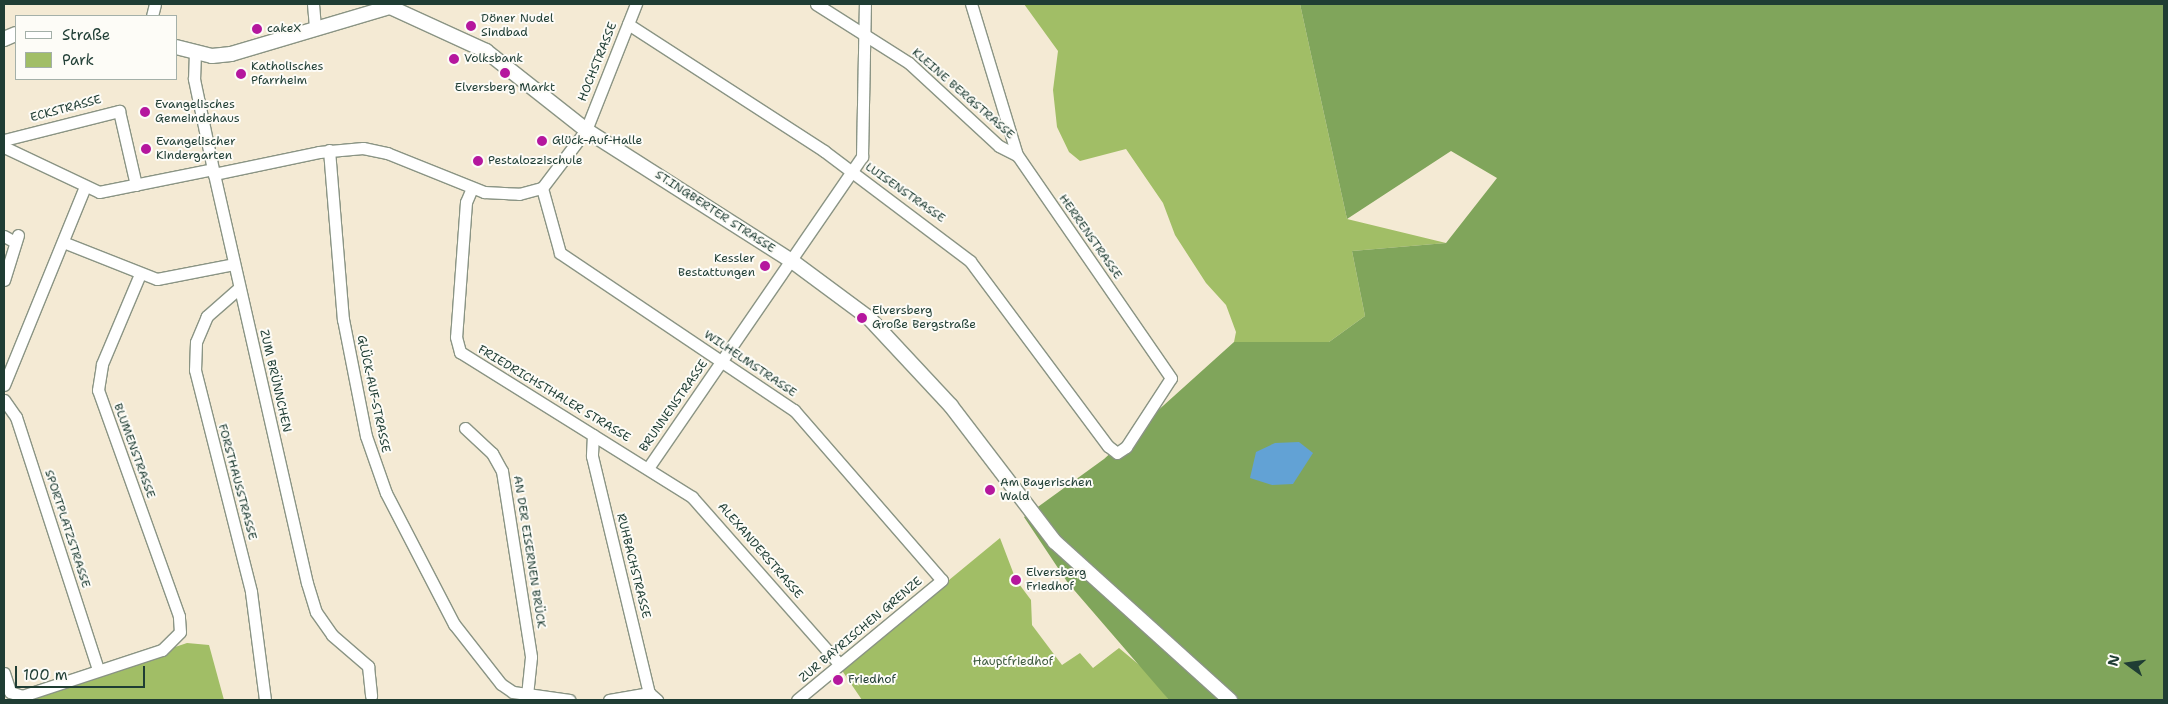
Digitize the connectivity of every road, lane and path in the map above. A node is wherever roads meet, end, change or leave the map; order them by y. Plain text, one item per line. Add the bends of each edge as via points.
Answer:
1 (313, 4) edge
2 (636, 4) edge
3 (816, 4) edge
4 (865, 4) edge
5 (971, 4) edge
6 (402, 6) edge
7 (628, 24) junction
8 (315, 26) junction
9 (861, 34) junction
10 (178, 48) edge
11 (195, 52) junction
12 (586, 130) junction
13 (4, 140) edge
14 (4, 147) edge
15 (329, 150) junction
16 (1017, 155) junction
17 (213, 171) junction
18 (853, 173) junction
19 (136, 185) junction
20 (85, 188) junction
21 (472, 188) junction
22 (542, 188) junction
23 (4, 236) edge
24 (63, 242) junction
25 (792, 262) junction
26 (234, 264) junction
27 (140, 274) junction
28 (4, 280) edge
29 (239, 288) junction
30 (723, 360) junction
31 (4, 385) edge
32 (4, 400) edge
33 (465, 428) dead end
34 (593, 435) junction
35 (1108, 446) joint
36 (648, 468) junction
37 (942, 580) joint
38 (839, 664) junction
39 (98, 670) junction
40 (4, 673) edge
41 (527, 693) junction
42 (371, 696) dead end
43 (513, 696) edge
44 (653, 697) edge
45 (265, 700) edge
46 (569, 700) edge
47 (610, 700) edge
48 (798, 700) edge
49 (1230, 700) edge

1 - 8 street
2 - 7 street, HOCHSTRASSE
3 - 9 street, KLEINE BERGSTRASSE
4 - 9 street, BRUNNENSTRASSE
5 - 16 street, HERRENSTRASSE
6 - 8 main road, ST.INGBERTER STRASSE
6 - 12 main road, ST.INGBERTER STRASSE via 498,58
7 - 12 street, HOCHSTRASSE
7 - 18 street, LUISENSTRASSE via 705,71
8 - 11 main road, ST.INGBERTER STRASSE via 231,54
9 - 16 street, KLEINE BERGSTRASSE via 909,63 999,146
9 - 18 street, BRUNNENSTRASSE via 864,148
10 - 11 main road, ST.INGBERTER STRASSE
11 - 17 street, ZUM BRÜNNCHEN via 192,71
12 - 22 street, HOCHSTRASSE
12 - 25 main road, ST.INGBERTER STRASSE
13 - 19 street, ECKSTRASSE via 119,111
14 - 20 street
15 - 17 street
15 - 21 street via 376,150
15 - 43 street, GLÜCK-AUF-STRASSE via 342,310 378,471 454,624
16 - 35 street, HERRENSTRASSE via 1171,378 1126,447 1117,453
17 - 19 street
17 - 26 street, ZUM BRÜNNCHEN
18 - 25 street, BRUNNENSTRASSE
18 - 35 street, LUISENSTRASSE via 970,261
19 - 20 street via 104,191
20 - 24 street
21 - 22 street via 501,194
21 - 34 street, FRIEDRICHSTHALER STRASSE via 466,202 456,346 467,358
22 - 30 street, WILHELMSTRASSE via 560,253
23 - 28 street via 17,238
24 - 27 street
24 - 31 street
25 - 30 street, BRUNNENSTRASSE
25 - 49 main road, ST.INGBERTER STRASSE via 847,300 894,342 968,426 1045,531 1075,564
26 - 27 street via 164,279
26 - 29 street, ZUM BRÜNNCHEN
27 - 39 street, BLUMENSTRASSE via 102,364 98,390 179,616 178,638 162,650
29 - 42 street, ZUM BRÜNNCHEN via 316,612 332,634 368,666
29 - 45 street, FORSTHAUSSTRASSE via 207,316 196,342 195,370 251,592
30 - 36 street, BRUNNENSTRASSE
30 - 37 street, WILHELMSTRASSE via 816,431
32 - 39 street, SPORTPLATZSTRASSE via 16,416
33 - 41 street, AN DER EISERNEN BRÜCK via 492,453 502,471 532,657
34 - 36 street, FRIEDRICHSTHALER STRASSE
34 - 44 street, RUHBACHSTRASSE via 592,456
36 - 38 street, ALEXANDERSTRASSE via 710,512
37 - 38 street, ZUR BAYRISCHEN GRENZE
38 - 48 street, ZUR BAYRISCHEN GRENZE
39 - 40 street via 15,696
41 - 43 street
41 - 46 street
44 - 47 street

